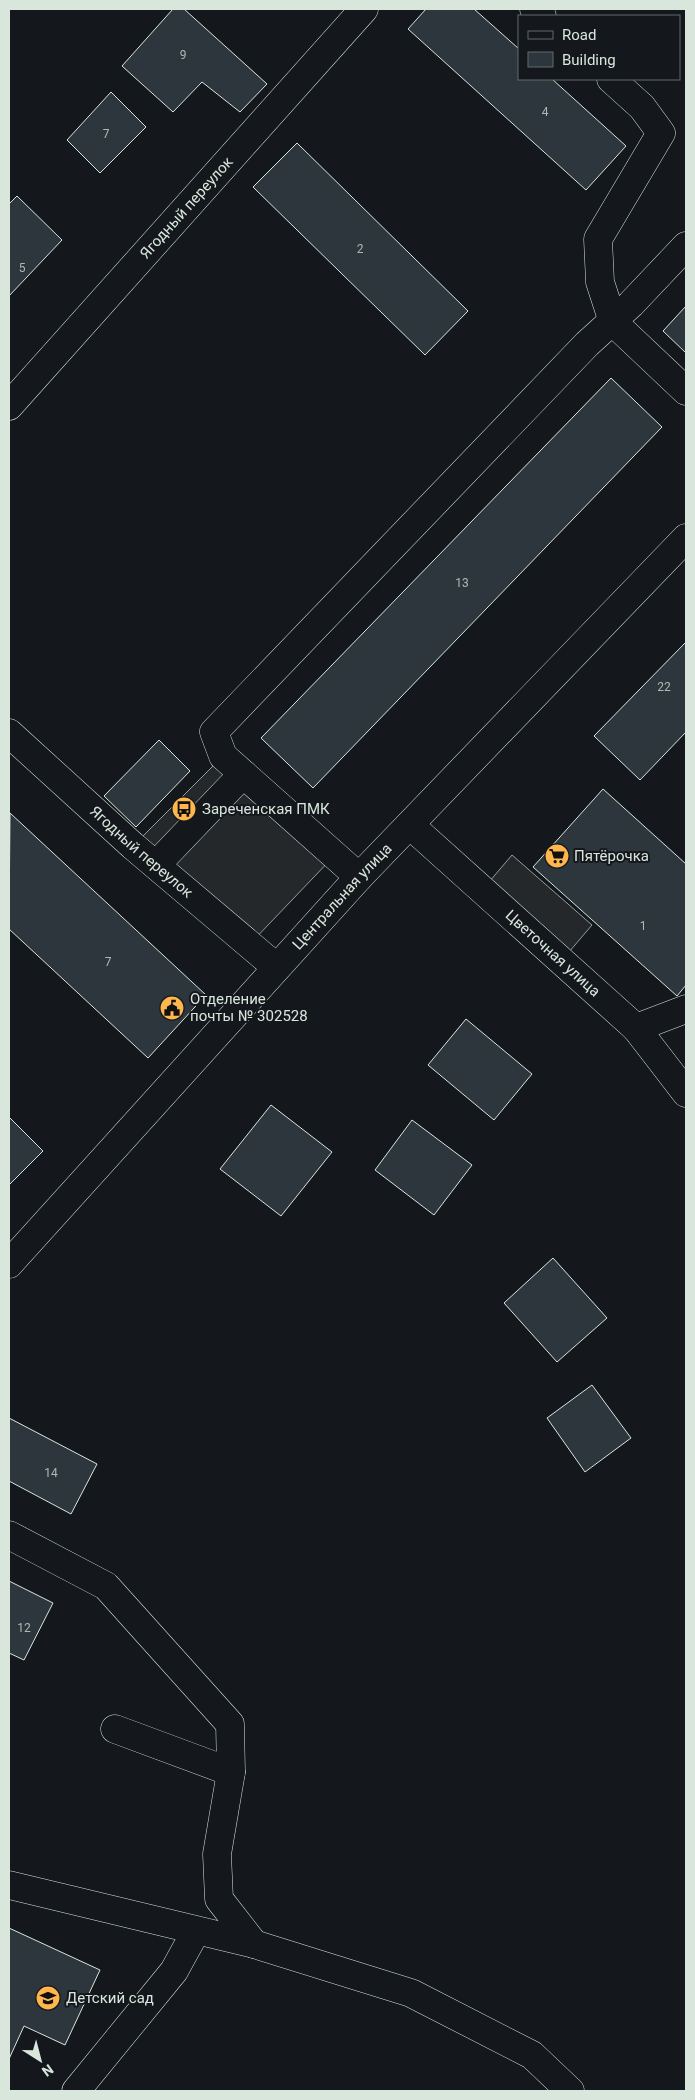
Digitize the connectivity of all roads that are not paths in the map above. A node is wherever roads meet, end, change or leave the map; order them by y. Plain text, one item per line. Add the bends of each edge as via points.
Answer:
1 (364, 9) edge
2 (612, 80) edge
3 (686, 246) edge
4 (613, 322) junction
5 (686, 391) edge
6 (9, 406) edge
7 (686, 538) edge
8 (9, 733) edge
9 (243, 774) junction
10 (410, 825) junction
11 (156, 865) junction
12 (359, 877) junction
13 (276, 967) junction
14 (686, 1009) edge
15 (636, 1028) junction
16 (686, 1093) edge
17 (9, 1264) edge
18 (9, 1535) edge
19 (115, 1729) dead end
20 (231, 1772) junction
21 (9, 1885) edge
22 (196, 1931) junction
23 (254, 1944) junction
24 (76, 2091) edge
25 (570, 2091) edge

1 - 6 street, Ягодный переулок
2 - 4 street via 642,107 661,133 598,239 600,282
3 - 4 street
4 - 5 street
4 - 9 street via 587,344 214,732 223,756
7 - 10 street, Центральная улица
8 - 11 street, Ягодный переулок
9 - 11 street
9 - 12 street
10 - 12 street, Центральная улица
10 - 15 street, Цветочная улица
11 - 13 street, Ягодный переулок
12 - 13 street, Центральная улица
13 - 17 street, Центральная улица
14 - 15 street
15 - 16 street, Цветочная улица
18 - 20 street via 106,1586 230,1724
19 - 20 street
20 - 23 street via 217,1854 219,1899
21 - 22 street
22 - 23 street
22 - 24 street via 174,1971
23 - 25 street via 411,1993 532,2055

